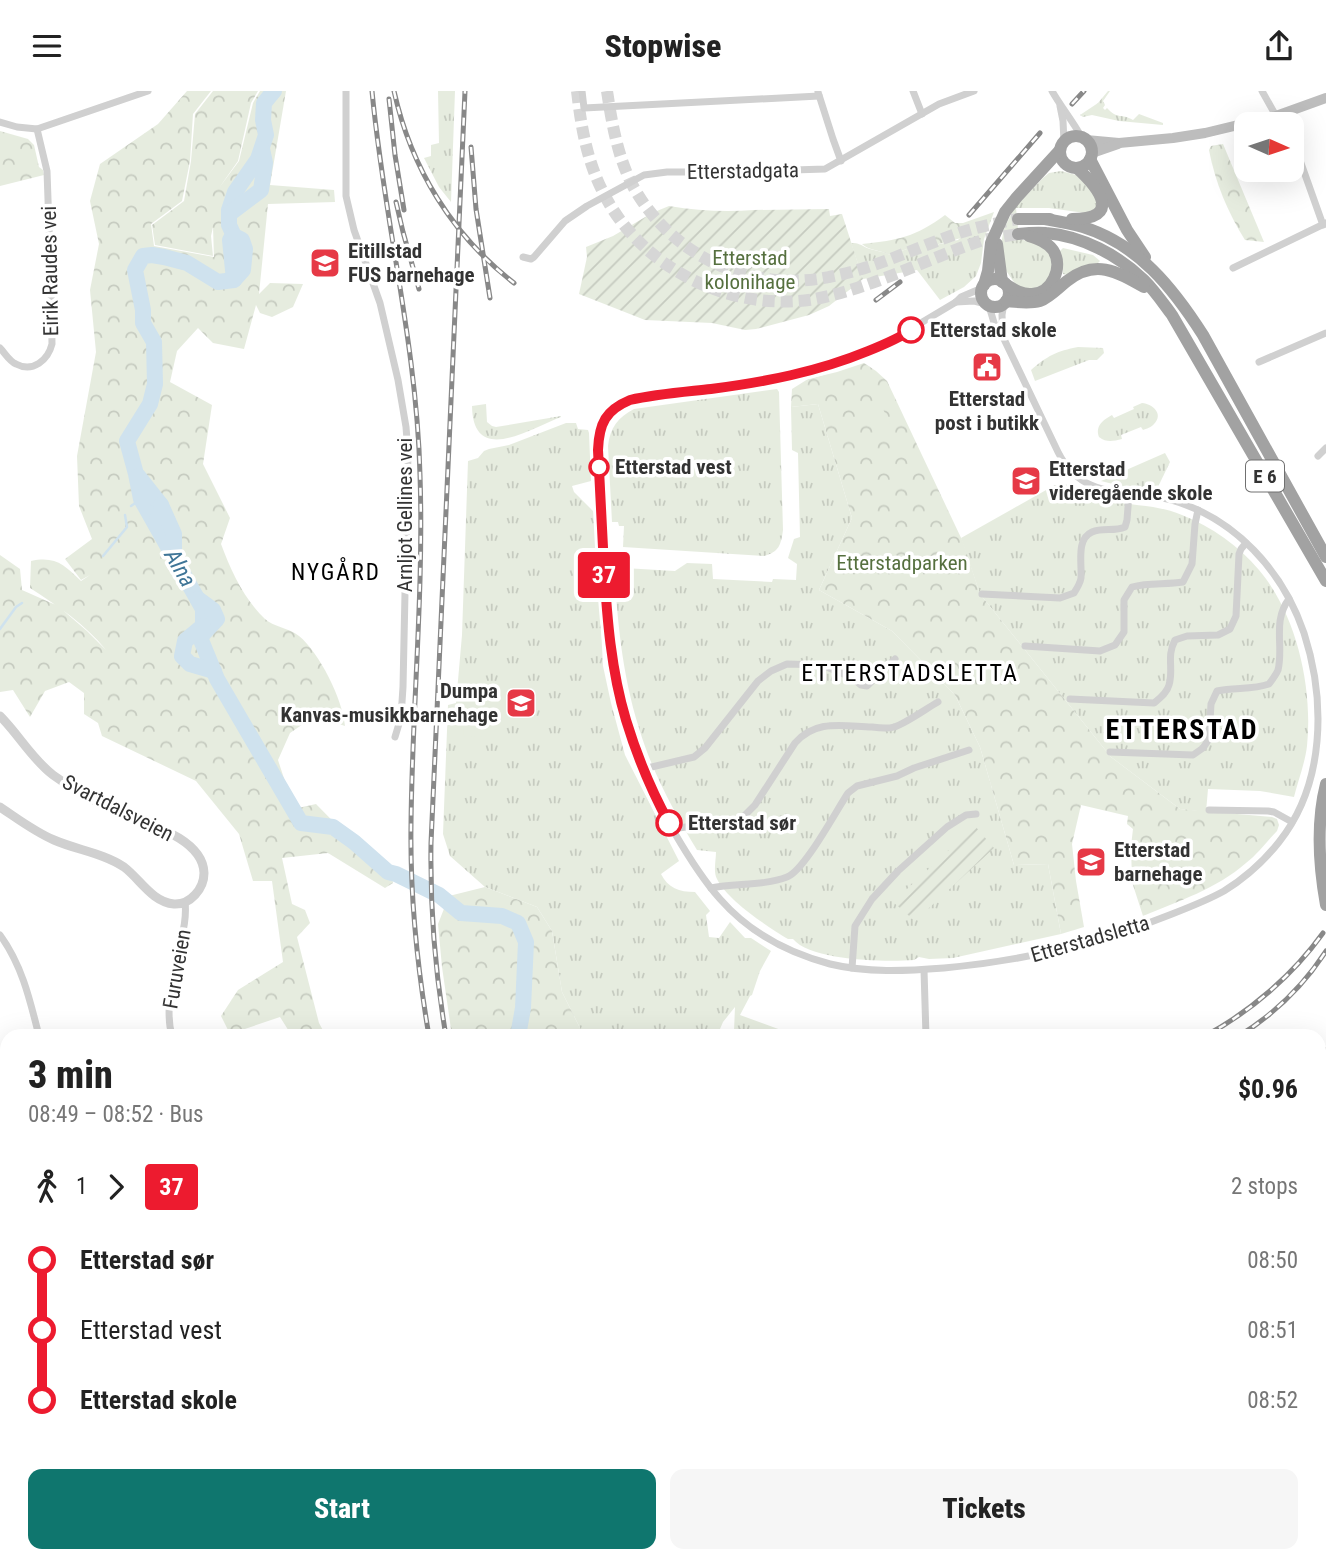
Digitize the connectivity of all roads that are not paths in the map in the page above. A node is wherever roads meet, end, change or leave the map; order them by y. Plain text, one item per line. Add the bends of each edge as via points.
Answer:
1 (148, 91) edge
2 (346, 91) edge
3 (582, 91) edge
4 (913, 91) edge
5 (974, 91) edge
6 (1052, 91) edge
7 (1262, 91) edge
8 (818, 93) edge
9 (729, 95) edge
10 (1326, 98) edge
11 (1059, 105) junction
12 (1277, 112) edge
13 (1294, 112) edge
14 (922, 114) junction
15 (0, 122) edge
16 (1234, 127) edge
17 (37, 129) junction
18 (1084, 139) junction
19 (1119, 143) junction
20 (1062, 146) junction
21 (1091, 156) junction
22 (841, 161) junction
23 (1073, 167) junction
24 (1304, 170) edge
25 (1034, 179) junction
26 (1018, 219) tunnel mouth
27 (1045, 219) junction
28 (1324, 224) edge
29 (996, 233) junction
30 (523, 257) dead end
31 (1234, 268) dead end
32 (1155, 272) junction
33 (1004, 283) junction
34 (983, 287) junction
35 (1156, 294) junction
36 (956, 302) junction
37 (1005, 302) junction
38 (987, 305) junction
39 (1326, 333) edge
40 (1003, 337) junction
41 (0, 348) edge
42 (1259, 362) dead end
43 (1326, 448) edge
44 (1318, 456) dead end
45 (1129, 494) junction
46 (1198, 510) junction
47 (1307, 523) junction
48 (1246, 543) junction
49 (1326, 543) edge
50 (1326, 557) edge
51 (1323, 575) edge
52 (1326, 587) edge
53 (982, 594) dead end
54 (1289, 599) junction
55 (1025, 646) dead end
56 (895, 659) dead end
57 (1070, 699) dead end
58 (938, 702) dead end
59 (0, 716) edge
60 (395, 737) dead end
61 (969, 750) dead end
62 (1110, 752) dead end
63 (643, 769) junction
64 (1326, 784) edge
65 (0, 807) edge
66 (1209, 810) dead end
67 (976, 814) dead end
68 (1292, 822) junction
69 (672, 829) junction
70 (710, 888) junction
71 (185, 902) junction
72 (1326, 905) edge
73 (0, 935) edge
74 (852, 968) junction
75 (924, 970) junction
76 (37, 1029) edge
77 (170, 1029) edge
78 (926, 1029) edge

1 - 17 street
2 - 60 street, Arnljot Gellines vei via 346,196 394,359 408,453 403,687
3 - 9 street via 584,109
4 - 14 street
5 - 14 street, Etterstadgata
6 - 11 street
7 - 12 street
8 - 9 street
8 - 22 street
10 - 13 main road
11 - 18 street
11 - 20 street
14 - 22 street, Etterstadgata
15 - 17 street
16 - 19 main road
17 - 41 street, Eirik Raudes vei via 47,171 51,349 40,363 20,366
18 - 19 main road
18 - 20 highway via 1074,137
18 - 21 highway, E 6 via 1091,145
19 - 21 main road
20 - 23 highway, E 6 via 1061,157
20 - 25 highway
21 - 23 highway via 1085,165
21 - 32 highway, E 6 via 1127,230
22 - 30 street, Etterstadgata via 825,169 644,175 574,215 534,257
23 - 25 highway via 1054,169
23 - 27 highway, E 6 via 1100,195 1101,211 1087,219
24 - 28 street
25 - 29 highway via 1005,212
26 - 27 highway, E 6
27 - 32 highway, E 6 via 1103,235
28 - 31 street
29 - 33 highway
29 - 34 highway
32 - 47 highway, E 6 via 1203,335
33 - 34 highway via 990,280
33 - 35 highway, E 6 via 1034,294 1049,286 1056,274 1051,247 1021,234 1045,233 1100,248 1130,268
33 - 37 highway via 1008,292
34 - 36 street
34 - 38 highway via 981,296
35 - 37 highway via 1121,274 1096,269 1075,275 1041,300
35 - 51 highway, E 6
36 - 38 street
36 - 63 street, Etterstadsletta via 905,334 836,364 769,381 630,400 604,420 598,450 609,637 625,718
37 - 38 highway via 998,307
37 - 40 street, Etterstadsletta
38 - 40 street, Etterstadsletta
39 - 42 street
40 - 45 street, Etterstadsletta via 1067,468 1098,489
43 - 44 street
45 - 46 street, Etterstadsletta
45 - 53 street via 1125,527 1098,529 1088,533 1082,543 1080,582 1074,593 1060,598
46 - 48 street, Etterstadsletta
46 - 55 street via 1192,564 1183,582 1132,587 1124,600 1124,632 1115,645 1100,651
47 - 49 highway
47 - 50 highway, E 6
48 - 54 street, Etterstadsletta via 1274,573
48 - 57 street via 1239,554 1236,615 1230,629 1175,640 1164,695 1154,703
51 - 52 highway
54 - 62 street via 1280,617 1278,670 1269,684 1256,689 1217,691 1211,704 1209,739 1203,748 1193,755
54 - 68 street, Etterstadsletta via 1310,655 1318,718 1311,781
56 - 63 street via 867,686 822,665 787,664 758,681 694,757
58 - 69 street via 895,727 814,728 794,743 741,819
59 - 71 street, Svartdalsveien via 53,775 83,795 190,846 202,864 204,878 197,893
61 - 70 street via 857,786 790,876
63 - 69 street, Etterstadsletta
64 - 72 highway via 1320,829
65 - 71 street via 54,840 120,865 161,901
66 - 68 street via 1268,811
67 - 74 street via 947,827 872,899 855,926
68 - 75 street, Etterstadsletta via 1262,861 1238,881 1156,921 1033,956
69 - 70 street, Etterstadsletta
70 - 74 street, Etterstadsletta via 739,918 772,941 816,960
71 - 77 street, Furuveien via 187,916 175,965
73 - 76 street via 22,974
74 - 75 street, Etterstadsletta
75 - 78 street

